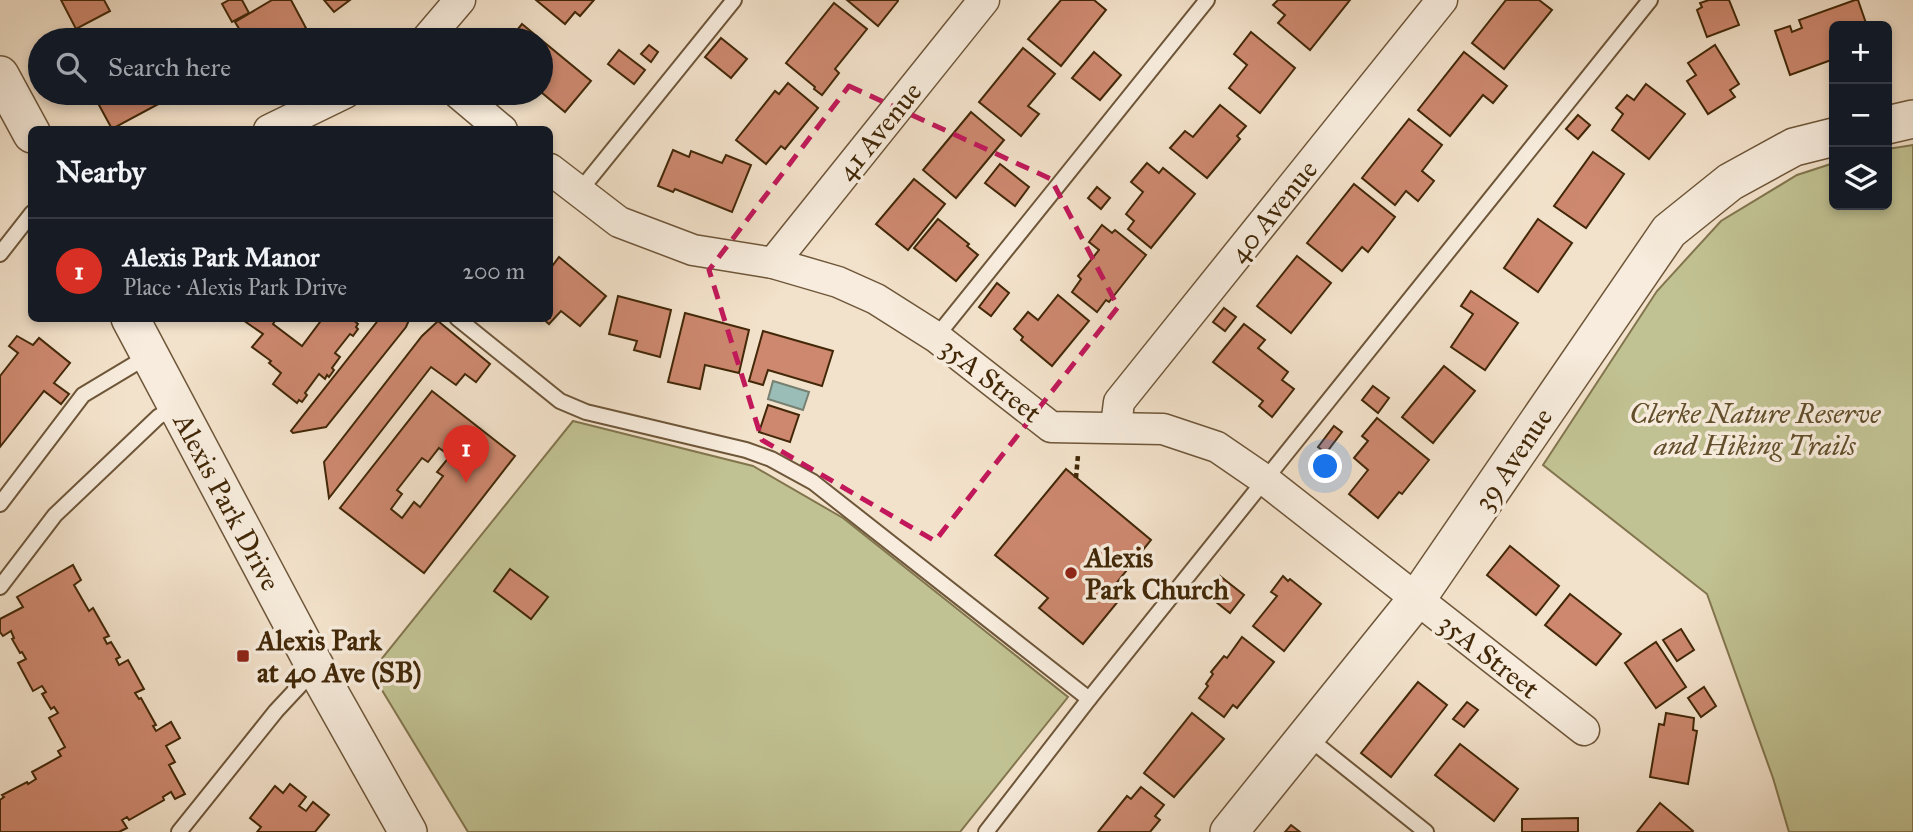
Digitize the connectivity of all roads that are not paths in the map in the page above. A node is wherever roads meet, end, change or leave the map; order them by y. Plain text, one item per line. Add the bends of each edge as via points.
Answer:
1 (460, 0) edge
2 (734, 0) edge
3 (984, 0) edge
4 (1208, 0) edge
5 (1442, 0) edge
6 (1650, 0) edge
7 (436, 28) edge
8 (0, 75) edge
9 (320, 105) edge
10 (472, 105) edge
11 (1913, 119) edge
12 (1892, 124) edge
13 (277, 126) edge
14 (497, 126) edge
15 (28, 127) edge
16 (1829, 138) edge
17 (553, 172) edge
18 (578, 193) junction
19 (28, 218) edge
20 (0, 254) edge
21 (773, 263) junction
22 (132, 322) edge
23 (462, 322) edge
24 (936, 337) junction
25 (149, 356) junction
26 (176, 406) junction
27 (1115, 426) junction
28 (1265, 480) junction
29 (0, 503) edge
30 (0, 587) edge
31 (1416, 600) junction
32 (319, 674) junction
33 (1089, 699) junction
34 (1584, 730) dead end
35 (1305, 735) junction
36 (179, 832) edge
37 (408, 832) edge
38 (986, 832) edge
39 (1229, 832) edge
40 (1426, 832) edge

1 - 7 street
2 - 18 lane
3 - 21 street, 41 Avenue
4 - 24 lane
5 - 27 street, 40 Avenue via 1119,401
6 - 28 lane
8 - 15 street
9 - 13 street
10 - 14 street
11 - 12 street
16 - 31 street, 39 Avenue via 1794,147 1730,182 1669,231
17 - 18 street, 35A Street
18 - 21 street, 35A Street via 619,222 693,250
19 - 20 lane
21 - 24 street, 35A Street via 838,282 876,299
22 - 25 street, Alexis Park Drive
23 - 33 lane via 560,401 586,412 746,450 813,482
24 - 27 street, 35A Street via 1051,427
25 - 26 street, Alexis Park Drive
25 - 29 lane via 83,395
26 - 30 lane via 158,417 55,515
26 - 32 street, Alexis Park Drive
27 - 28 street, 35A Street via 1163,429 1217,447
28 - 31 street, 35A Street
28 - 33 lane
31 - 34 street, 35A Street
31 - 35 street, 39 Avenue
32 - 36 lane via 304,681 276,711
32 - 37 street, Alexis Park Drive
33 - 38 lane
35 - 39 street, 39 Avenue
35 - 40 lane

